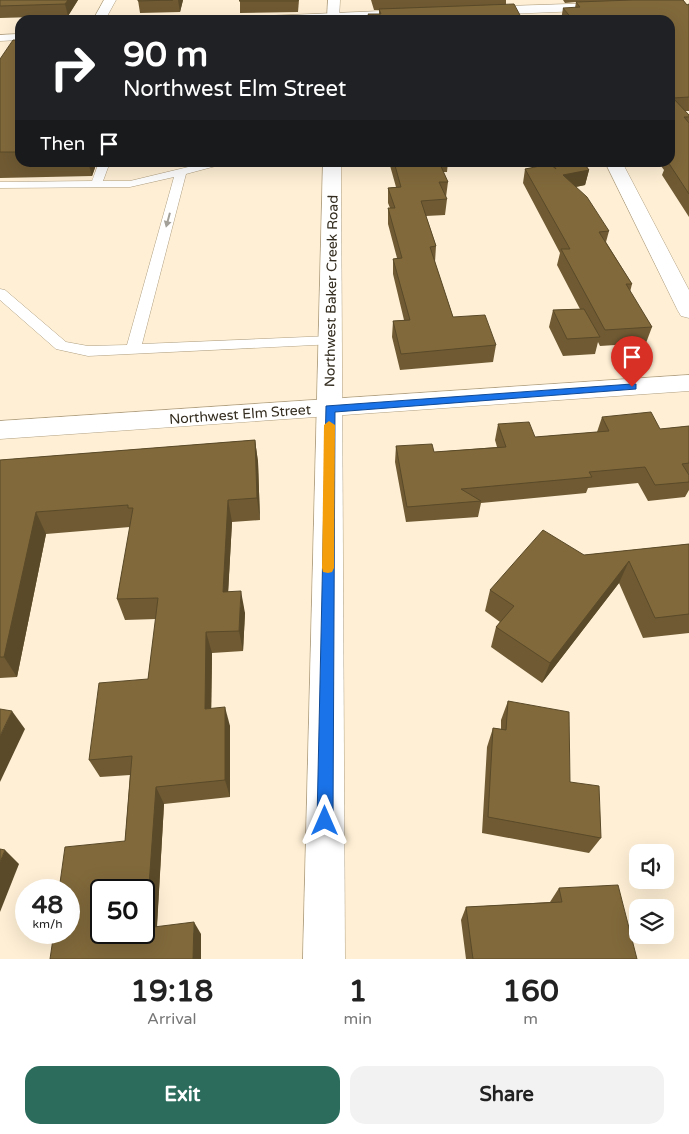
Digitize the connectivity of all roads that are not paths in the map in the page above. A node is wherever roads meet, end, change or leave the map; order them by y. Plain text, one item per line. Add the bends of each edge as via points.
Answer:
1 (110, 0) edge
2 (334, 0) edge
3 (612, 7) edge
4 (535, 10) edge
5 (467, 12) edge
6 (419, 14) edge
7 (101, 15) edge
8 (333, 15) edge
9 (398, 15) edge
10 (0, 38) edge
11 (15, 38) edge
12 (103, 167) edge
13 (206, 167) edge
14 (332, 167) edge
15 (616, 167) edge
16 (181, 173) junction
17 (96, 184) junction
18 (0, 186) edge
19 (0, 293) edge
20 (689, 311) edge
21 (330, 341) junction
22 (133, 349) junction
23 (689, 383) edge
24 (330, 408) junction
25 (0, 430) edge
26 (324, 959) edge

1 - 7 street
2 - 8 street
3 - 4 street
4 - 5 street
6 - 9 street
10 - 11 lane
12 - 17 lane
13 - 16 lane
14 - 21 street, Northwest Baker Creek Road
15 - 20 street
16 - 17 lane via 130,184
16 -> 22 lane
17 - 18 lane
19 - 22 lane via 61,346 88,351
21 - 22 lane
21 - 24 street, Northwest Baker Creek Road
23 - 24 street, Northwest Elm Street
24 - 25 street, Northwest Elm Street
24 - 26 street, Northwest Baker Creek Road

